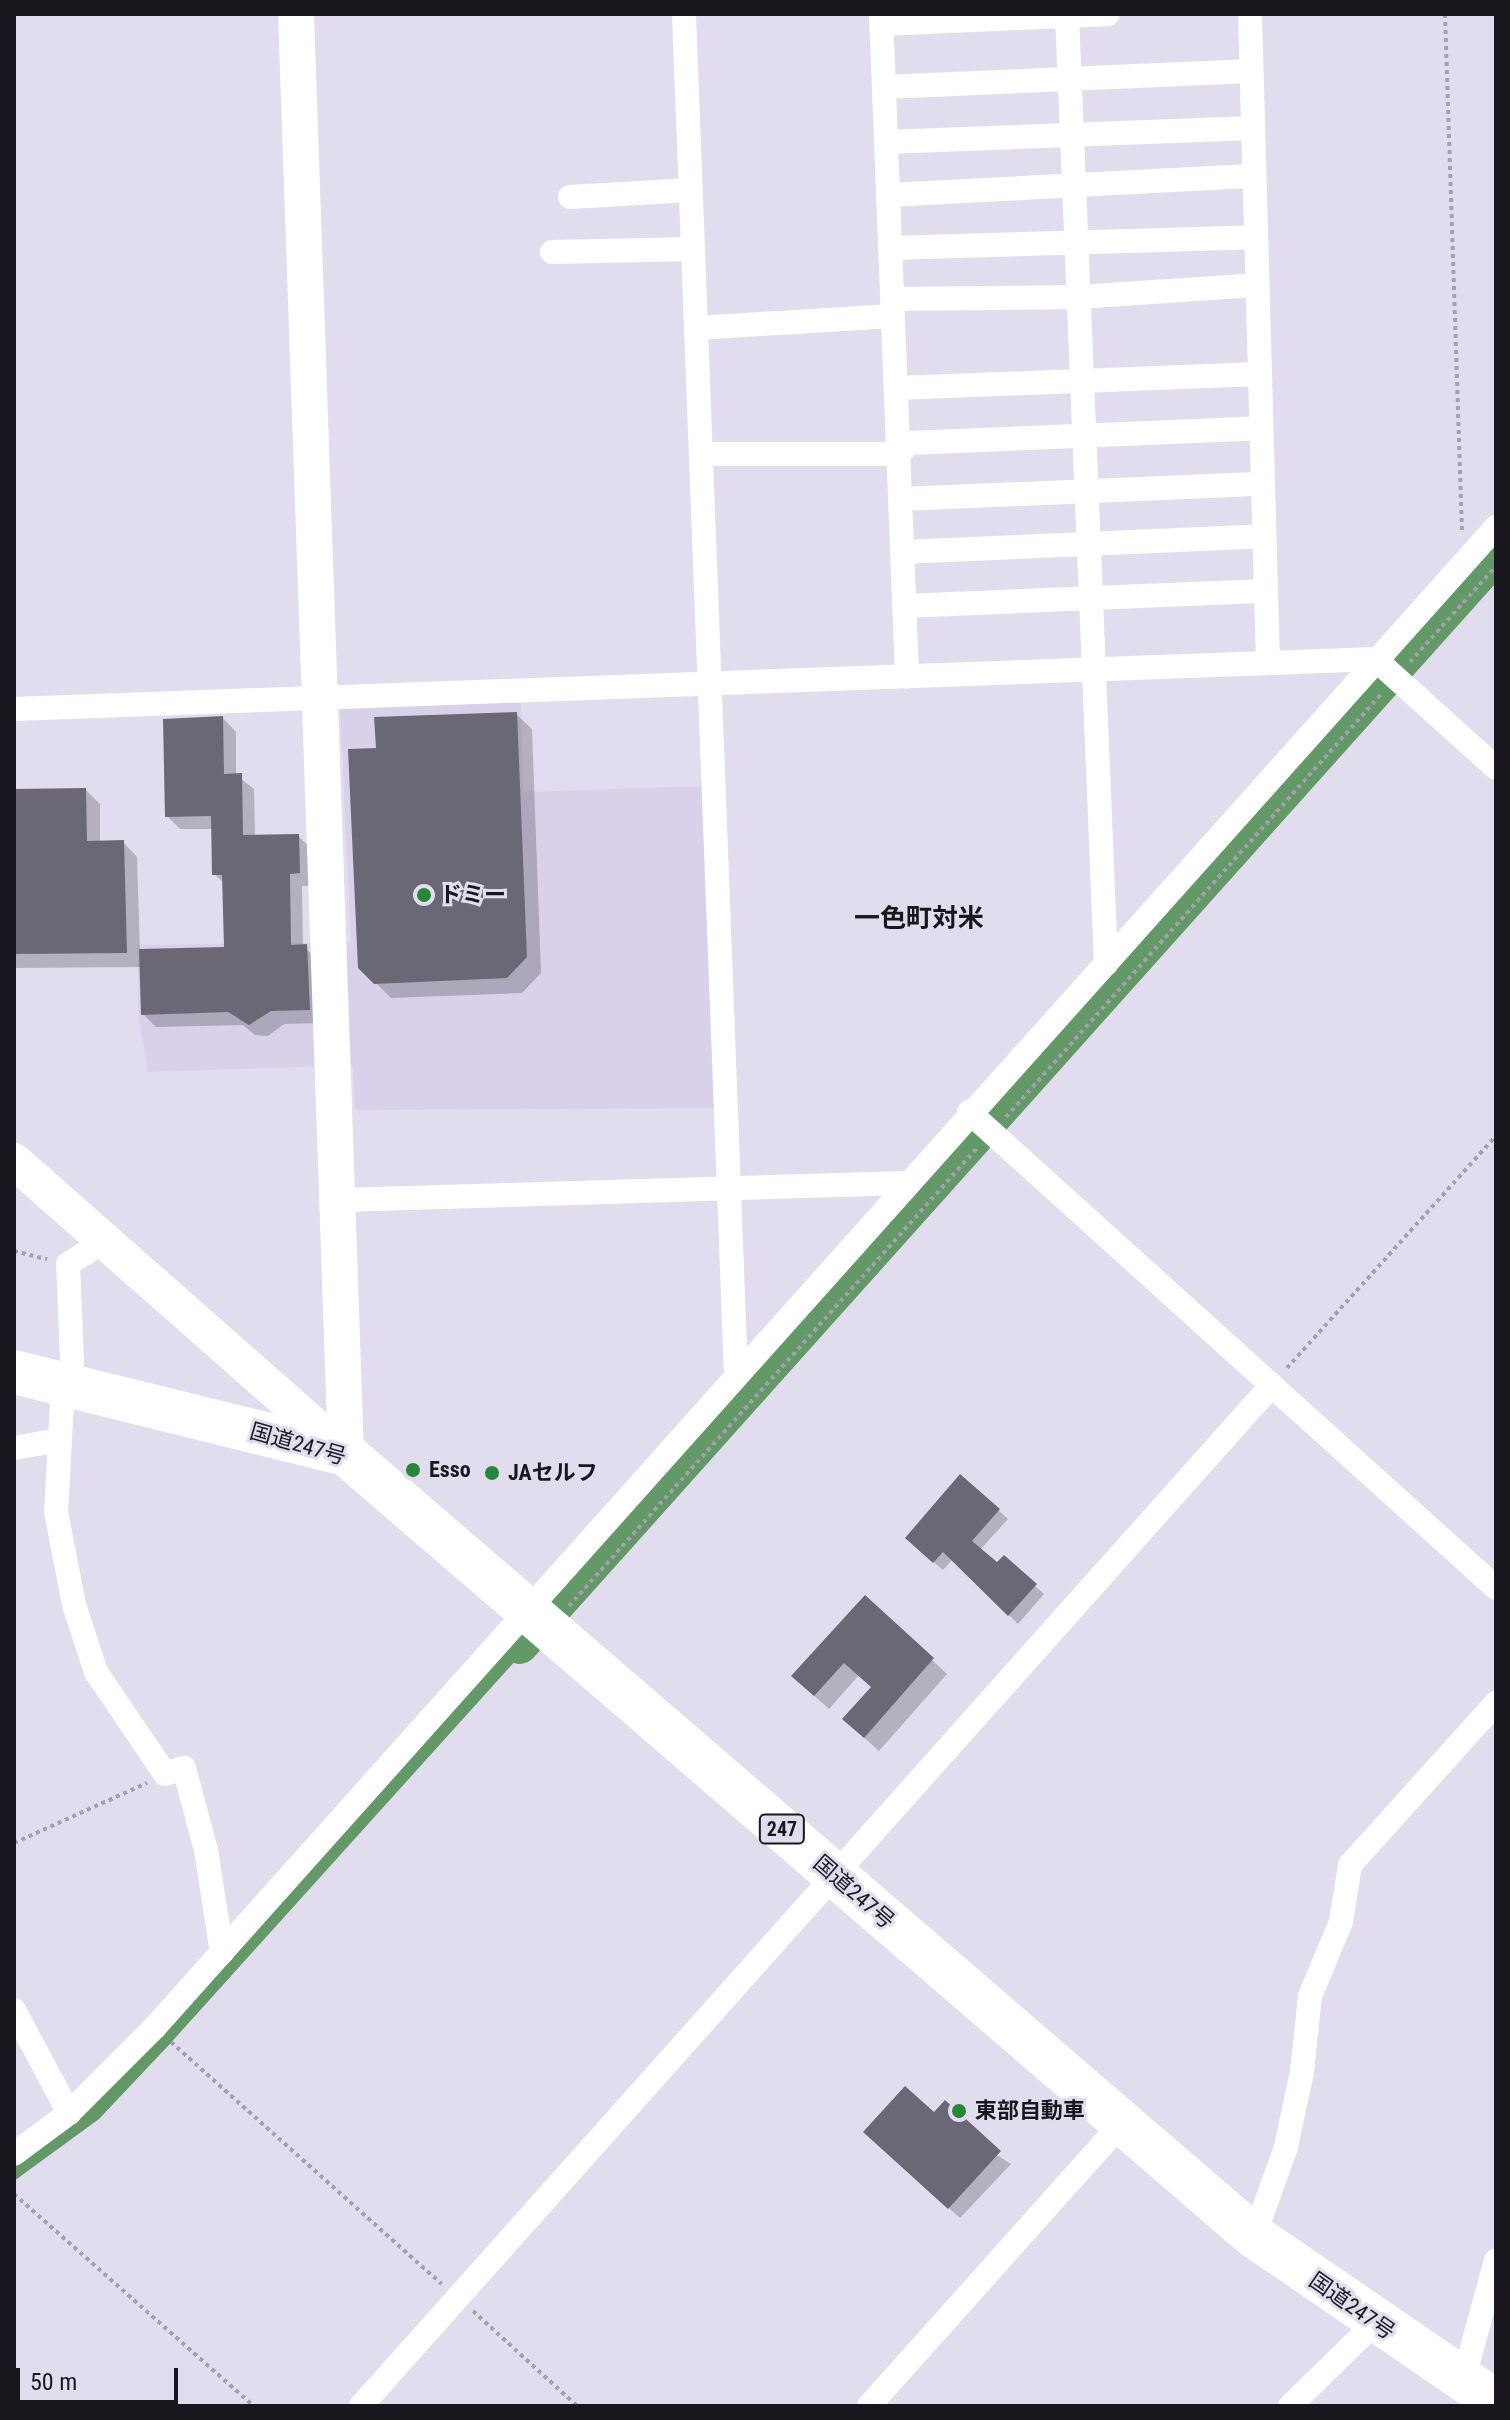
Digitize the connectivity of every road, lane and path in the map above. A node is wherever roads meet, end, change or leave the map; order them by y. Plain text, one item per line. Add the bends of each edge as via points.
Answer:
1 (296, 14) edge
2 (684, 14) edge
3 (1108, 14) edge
4 (1250, 14) edge
5 (1445, 14) edge
6 (1067, 15) edge
7 (882, 19) edge
8 (1251, 71) junction
9 (1070, 80) junction
10 (884, 87) junction
11 (1253, 128) junction
12 (1072, 135) junction
13 (886, 142) junction
14 (1254, 176) junction
15 (1074, 188) junction
16 (691, 190) junction
17 (888, 195) junction
18 (570, 197) dead end
19 (1256, 237) junction
20 (1076, 243) junction
21 (890, 248) junction
22 (693, 249) junction
23 (552, 252) dead end
24 (1257, 285) junction
25 (1078, 297) junction
26 (893, 308) junction
27 (696, 328) junction
28 (1259, 374) junction
29 (1081, 383) junction
30 (896, 388) junction
31 (1261, 428) junction
32 (1083, 437) junction
33 (701, 454) junction
34 (898, 454) junction
35 (1262, 484) junction
36 (1085, 489) junction
37 (900, 499) junction
38 (1496, 527) edge
39 (1264, 536) junction
40 (1087, 542) junction
41 (902, 552) junction
42 (1463, 563) junction
43 (1496, 566) edge
44 (1265, 591) junction
45 (1089, 598) junction
46 (904, 606) junction
47 (1375, 659) junction
48 (1268, 662) junction
49 (1092, 669) junction
50 (1399, 674) junction
51 (907, 676) junction
52 (709, 684) junction
53 (320, 701) junction
54 (14, 709) edge
55 (1496, 768) edge
56 (1106, 964) junction
57 (969, 1112) junction
58 (990, 1134) junction
59 (1496, 1136) edge
60 (14, 1161) edge
61 (907, 1183) junction
62 (725, 1187) junction
63 (340, 1200) junction
64 (105, 1241) junction
65 (14, 1251) edge
66 (68, 1264) junction
67 (14, 1372) edge
68 (736, 1372) junction
69 (68, 1385) junction
70 (1272, 1385) junction
71 (60, 1440) junction
72 (14, 1448) edge
73 (346, 1454) junction
74 (1496, 1588) edge
75 (538, 1620) junction
76 (1496, 1703) edge
77 (165, 1774) junction
78 (14, 1843) edge
79 (833, 1873) junction
80 (222, 1953) junction
81 (14, 2010) edge
82 (155, 2027) junction
83 (69, 2113) junction
84 (1121, 2124) junction
85 (14, 2154) edge
86 (14, 2194) edge
87 (1254, 2236) junction
88 (1496, 2260) edge
89 (457, 2297) junction
90 (1374, 2324) junction
91 (1479, 2392) edge
92 (254, 2406) edge
93 (361, 2406) edge
94 (577, 2406) edge
95 (869, 2406) edge
96 (1290, 2406) edge

1 - 53 street
2 - 16 street
3 - 6 street
4 - 8 street
5 - 42 path
6 - 7 street
6 - 9 street
7 - 10 street
8 - 9 street
8 - 11 street
9 - 10 street
9 - 12 street
10 - 13 street
11 - 12 street
11 - 14 street
12 - 13 street
12 - 15 street
13 - 17 street
14 - 15 street
14 - 19 street
15 - 17 street
15 - 20 street
16 - 18 street
16 - 22 street
17 - 21 street
19 - 20 street
19 - 24 street
20 - 21 street
20 - 25 street
21 - 26 street
22 - 23 street
22 - 27 street
24 - 25 street
24 - 28 street
25 - 26 street
25 - 29 street
26 - 27 street
26 - 30 street
27 - 33 street
28 - 29 street
28 - 31 street
29 - 30 street
29 - 32 street
30 - 34 street
31 - 32 street
31 - 35 street
32 - 34 street via 909,443
32 - 36 street
33 - 34 street
33 - 52 street
34 - 37 street
35 - 36 street
35 - 39 street
36 - 37 street
36 - 40 street
37 - 41 street
38 - 42 street
39 - 40 street
39 - 44 street
40 - 41 street
40 - 45 street
41 - 46 street
42 - 47 street
43 - 50 path
44 - 45 street
44 - 48 street
45 - 46 street
45 - 49 street
46 - 51 street
47 - 48 street
47 - 50 street
47 - 56 street
48 - 49 street
49 - 51 street
49 - 56 street
50 - 55 street
50 - 58 path
51 - 52 street
52 - 53 street
52 - 62 street
53 - 54 street
53 - 63 street
56 - 57 street
57 - 58 street
57 - 61 street
58 - 70 street
58 - 75 path
59 - 70 path
60 - 64 street
61 - 62 street
61 - 68 street
62 - 63 street
62 - 68 street
63 - 73 street
64 - 66 street
64 - 73 street
65 - 66 path
66 - 69 street
67 - 69 highway, 国道247号 / 247
68 - 75 street
69 - 71 street
69 - 73 highway, 国道247号 / 247
70 - 74 street
70 - 79 street
71 - 72 street
71 - 77 street via 56,1512 74,1605 96,1672
73 - 75 highway, 国道247号 / 247
75 - 79 highway, 国道247号 / 247
75 - 80 street
76 - 87 street via 1350,1865 1341,1922 1310,1996 1302,2072 1286,2147
77 - 78 path
77 - 80 street via 184,1768 206,1850
79 - 84 highway, 国道247号 / 247
79 - 89 street
80 - 82 street
81 - 83 street
82 - 83 street
82 - 89 path
83 - 85 street
84 - 87 highway, 国道247号 / 247
84 - 95 street
86 - 92 path
87 - 90 highway, 国道247号 / 247
88 - 91 street
89 - 93 street
89 - 94 path
90 - 91 highway, 国道247号 / 247
90 - 96 street

